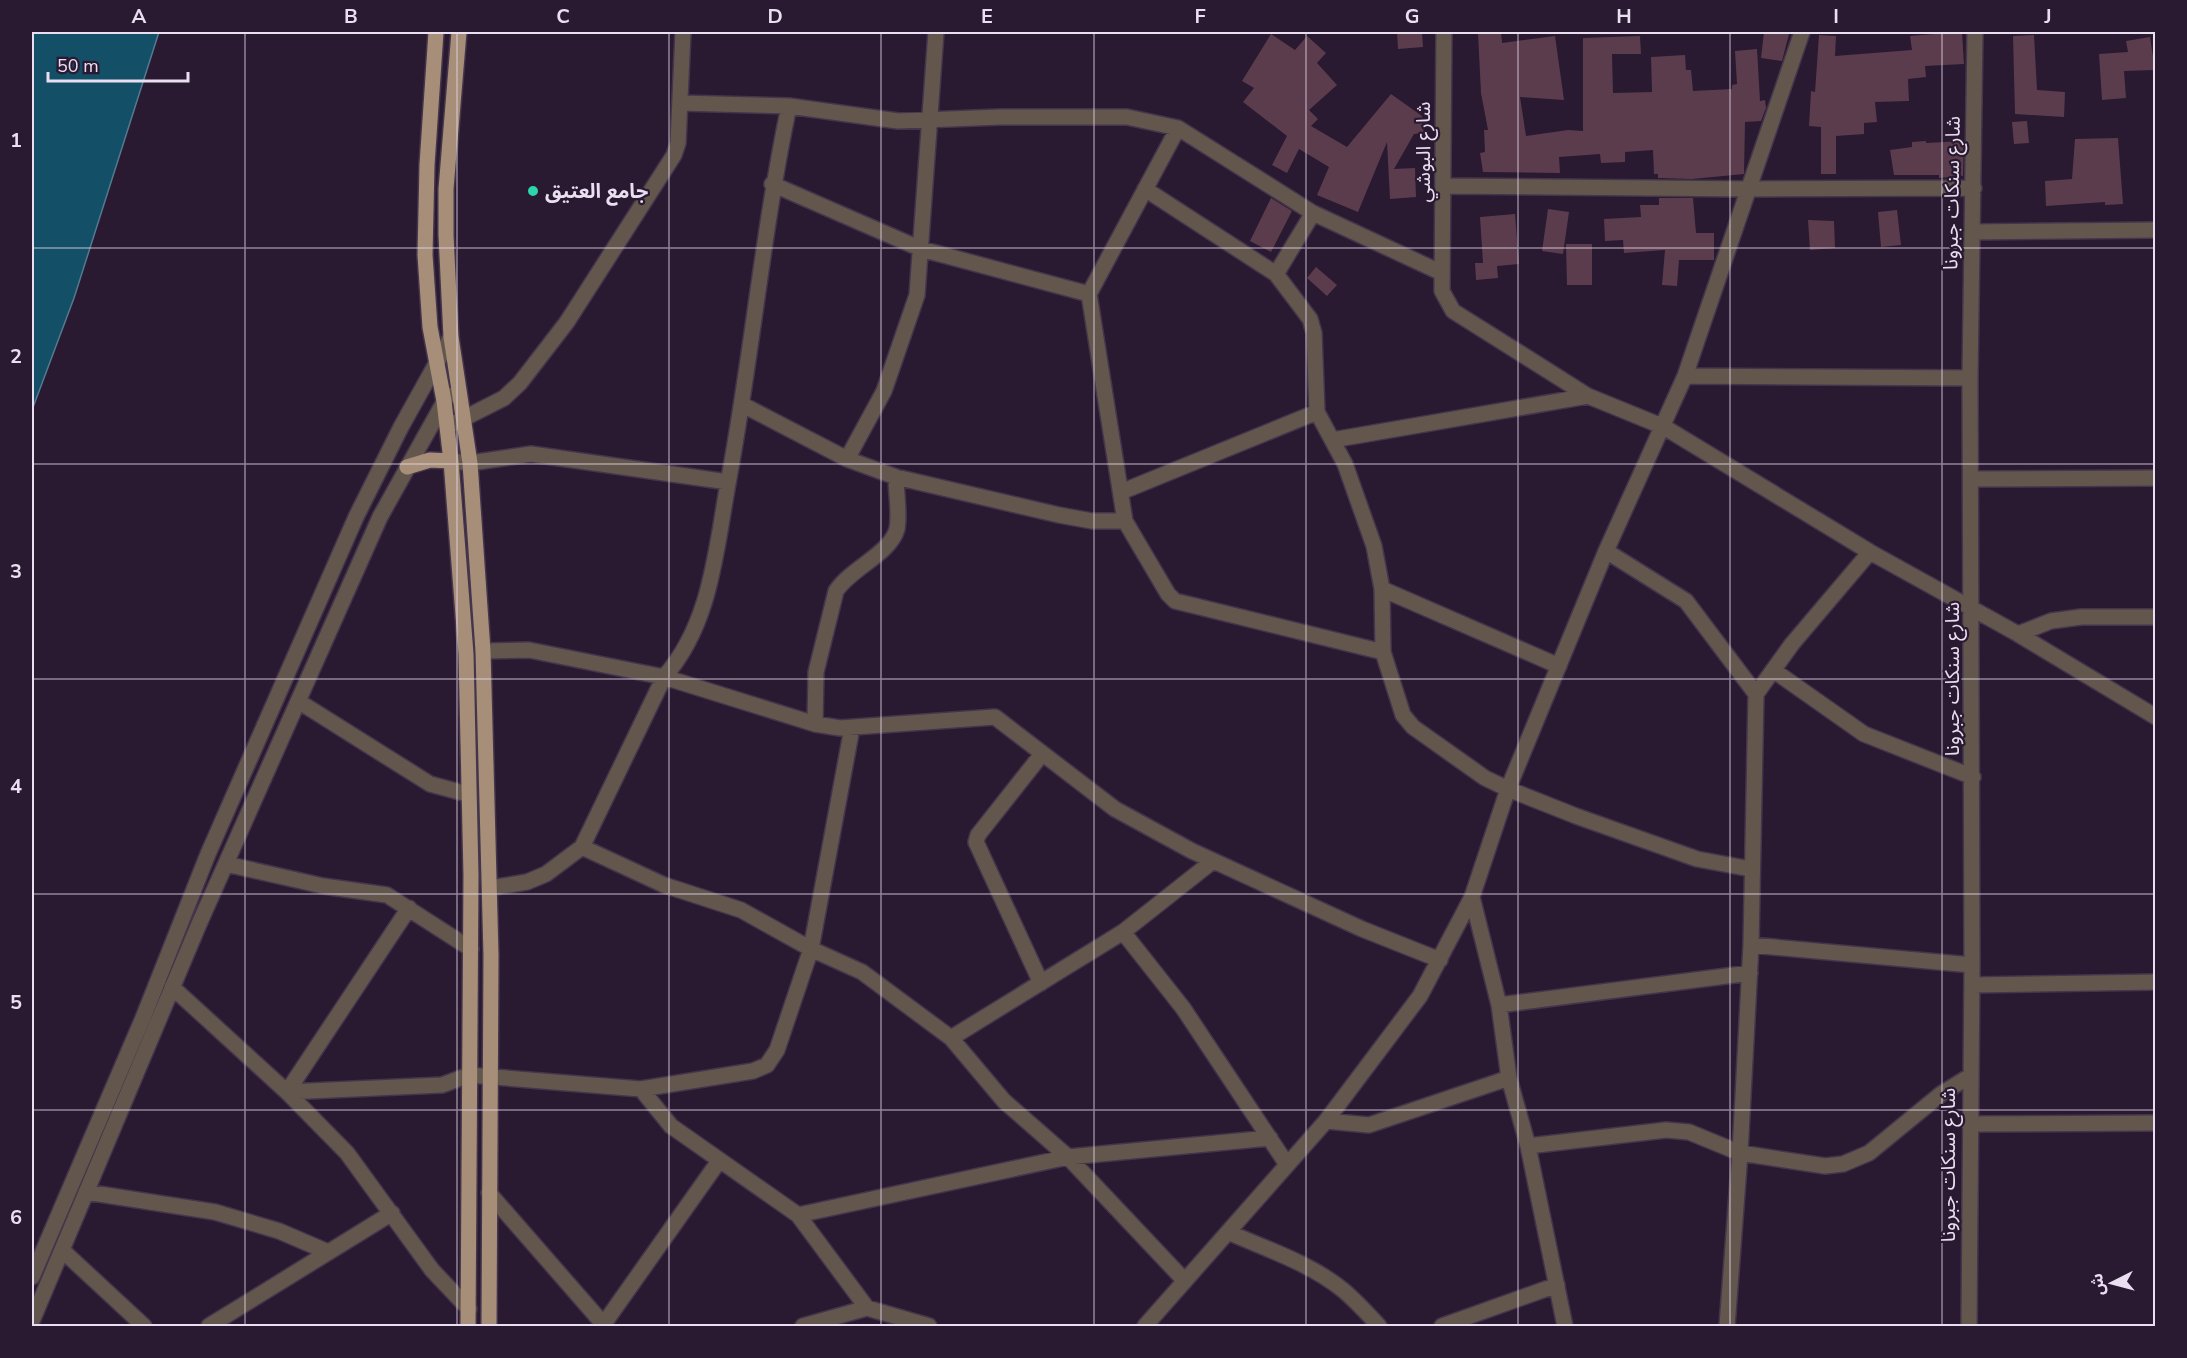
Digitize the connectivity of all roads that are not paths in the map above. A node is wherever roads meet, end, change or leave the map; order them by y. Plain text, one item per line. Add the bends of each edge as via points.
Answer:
1 (436, 32) edge
2 (459, 32) edge
3 (684, 32) edge
4 (936, 32) edge
5 (1444, 32) edge
6 (1802, 32) edge
7 (1975, 32) edge
8 (680, 103) junction
9 (789, 106) junction
10 (930, 121) junction
11 (1178, 128) junction
12 (772, 184) junction
13 (1444, 186) junction
14 (1974, 188) junction
15 (1145, 189) junction
16 (1749, 189) junction
17 (1313, 213) junction
18 (2156, 230) edge
19 (1973, 232) junction
20 (921, 249) junction
21 (1442, 273) junction
22 (1276, 274) junction
23 (1089, 294) junction
24 (451, 337) junction
25 (436, 364) junction
26 (1685, 376) junction
27 (1970, 378) junction
28 (459, 379) junction
29 (1588, 396) junction
30 (444, 401) junction
31 (743, 405) junction
32 (1317, 412) junction
33 (465, 418) junction
34 (447, 427) junction
35 (1665, 427) junction
36 (1332, 440) junction
37 (847, 459) junction
38 (451, 461) junction
39 (470, 463) junction
40 (407, 467) junction
41 (896, 477) junction
42 (2156, 478) edge
43 (1972, 479) junction
44 (728, 482) junction
45 (1121, 492) junction
46 (1125, 521) junction
47 (1606, 551) junction
48 (1870, 552) junction
49 (1382, 589) junction
50 (1973, 611) junction
51 (2156, 617) edge
52 (2018, 634) junction
53 (483, 651) junction
54 (1383, 652) junction
55 (1559, 666) junction
56 (1773, 670) junction
57 (664, 677) junction
58 (1756, 694) junction
59 (298, 701) junction
60 (2156, 717) edge
61 (814, 724) junction
62 (852, 728) junction
63 (1042, 754) junction
64 (1973, 777) junction
65 (1508, 789) junction
66 (467, 794) junction
67 (582, 847) junction
68 (1214, 861) junction
69 (226, 864) junction
70 (1751, 869) junction
71 (490, 888) junction
72 (1472, 897) junction
73 (409, 908) junction
74 (1123, 932) junction
75 (1751, 945) junction
76 (471, 949) junction
77 (811, 950) junction
78 (1440, 960) junction
79 (1972, 965) junction
80 (1750, 973) junction
81 (2156, 981) edge
82 (1041, 983) junction
83 (1972, 985) junction
84 (172, 987) junction
85 (1499, 1005) junction
86 (951, 1038) junction
87 (469, 1075) junction
88 (1970, 1076) junction
89 (491, 1077) junction
90 (1509, 1078) junction
91 (641, 1089) junction
92 (287, 1092) junction
93 (1326, 1121) junction
94 (2156, 1123) edge
95 (1969, 1124) junction
96 (1270, 1138) junction
97 (1528, 1146) junction
98 (1740, 1153) junction
99 (1068, 1157) junction
100 (719, 1161) junction
101 (1286, 1163) junction
102 (86, 1192) junction
103 (489, 1193) junction
104 (392, 1213) junction
105 (798, 1215) junction
106 (1228, 1232) junction
107 (62, 1251) junction
108 (328, 1252) junction
109 (32, 1277) edge
110 (1185, 1281) junction
111 (1557, 1285) junction
112 (867, 1308) junction
113 (469, 1309) junction
114 (32, 1322) edge
115 (144, 1326) edge
116 (209, 1326) edge
117 (468, 1326) edge
118 (489, 1326) edge
119 (604, 1326) edge
120 (803, 1326) edge
121 (929, 1326) edge
122 (1145, 1326) edge
123 (1379, 1326) edge
124 (1442, 1326) edge
125 (1565, 1326) edge
126 (1727, 1326) edge
127 (1969, 1326) edge

1 - 25 main road via 425,255
2 - 24 main road via 447,189
3 - 8 street
4 - 10 street
5 - 13 street, شارع البوشي
6 - 16 street
7 - 14 street, شارع سنكات جبرونا
8 - 9 street
8 - 33 street via 674,155 567,322 520,383 504,398
9 - 10 street via 898,121
9 - 12 street
10 - 11 street via 1126,117
10 - 20 street
11 - 15 street
11 - 17 street
12 - 20 street
12 - 31 street
13 - 16 street
13 - 21 street, شارع البوشي
14 - 16 street
14 - 19 street, شارع سنكات جبرونا
15 - 22 street
15 - 23 street
16 - 26 street
17 - 21 street
17 - 22 street
18 - 19 street
19 - 27 street, شارع سنكات جبرونا
20 - 23 street
20 - 37 street via 917,295 903,339 884,391
21 - 29 street, شارع البوشي via 1442,291 1454,311
22 - 32 street via 1310,319
23 - 45 street
24 - 25 street
24 - 28 main road
25 - 30 main road
25 - 109 street via 356,517 208,855
26 - 27 street
26 - 35 street
27 - 43 street, شارع سنكات جبرونا
28 - 30 street
28 - 33 main road
29 - 35 street, شارع البوشي
29 - 36 street
30 - 34 main road
30 - 40 street
31 - 37 street
31 - 44 street
32 - 36 street
32 - 45 street
33 - 34 street
33 - 39 main road
34 - 38 main road
35 - 47 street
35 - 48 street, شارع البوشي
36 - 49 street via 1361,504
37 - 41 street
38 - 39 street
38 - 40 main road via 429,460
38 - 66 main road via 466,654
39 - 44 street via 531,454
39 - 53 main road
40 - 59 street via 380,517
41 - 46 street via 1059,515
41 - 61 street via 897,527 892,540 842,581 836,591 816,672
42 - 43 street
43 - 50 street, شارع سنكات جبرونا
44 - 57 street via 716,566 688,643
45 - 46 street
46 - 54 street via 1175,602
47 - 55 street
47 - 58 street via 1686,601
48 - 50 street, شارع البوشي
48 - 56 street
49 - 54 street
49 - 55 street
50 - 52 street, شارع البوشي
50 - 64 street, شارع سنكات جبرونا
51 - 52 street via 2081,617 2051,621
52 - 60 street, شارع البوشي
53 - 57 street via 528,650
53 - 71 main road
54 - 65 street via 1396,702 1413,727 1485,778
55 - 65 street
56 - 58 street
56 - 64 street via 1864,734
57 - 61 street
57 - 67 street
58 - 70 street
59 - 66 street via 430,784
59 - 69 street
61 - 62 street
62 - 63 street via 995,717
62 - 77 street
63 - 68 street via 1115,809
63 - 82 street via 976,842
64 - 79 street, شارع سنكات جبرونا
65 - 70 street via 1697,859
65 - 72 street
66 - 76 main road
67 - 71 street via 546,874 527,882
67 - 77 street via 664,885 741,910
68 - 74 street
68 - 78 street
69 - 73 street via 323,886 387,895
69 - 84 street
70 - 75 street
71 - 89 main road
72 - 78 street
72 - 85 street
73 - 76 street
73 - 92 street
74 - 82 street
74 - 96 street via 1183,1008
75 - 79 street
75 - 80 street
76 - 87 main road
77 - 86 street via 862,972
77 - 91 street via 777,1050 767,1065 753,1071
78 - 93 street via 1420,996
79 - 83 street, شارع سنكات جبرونا
80 - 85 street
80 - 98 street
81 - 83 street
82 - 86 street
83 - 88 street, شارع سنكات جبرونا
84 - 92 street
84 - 102 street
85 - 90 street
86 - 99 street via 1004,1101
87 - 89 street
87 - 92 street via 442,1085
87 - 113 main road
88 - 95 street, شارع سنكات جبرونا
88 - 98 street via 1941,1094 1869,1153 1843,1164 1825,1166
89 - 91 street
89 - 103 main road
90 - 93 street via 1369,1125
90 - 97 street
91 - 100 street via 671,1126
92 - 104 street via 347,1153
93 - 101 street
94 - 95 street
95 - 127 street, شارع سنكات جبرونا
96 - 99 street
96 - 101 street
97 - 98 street via 1666,1130 1689,1132
97 - 111 street
98 - 126 street
99 - 105 street
99 - 110 street
100 - 105 street
100 - 119 street
101 - 106 street
102 - 107 street
102 - 108 street via 215,1212 279,1231
103 - 118 main road
103 - 119 street
104 - 108 street
104 - 113 street via 432,1270
105 - 112 street
106 - 110 street
106 - 123 street via 1329,1280
107 - 114 street
107 - 115 street
108 - 116 street
110 - 122 street
111 - 124 street
111 - 125 street
112 - 120 street
112 - 121 street
113 - 117 main road

